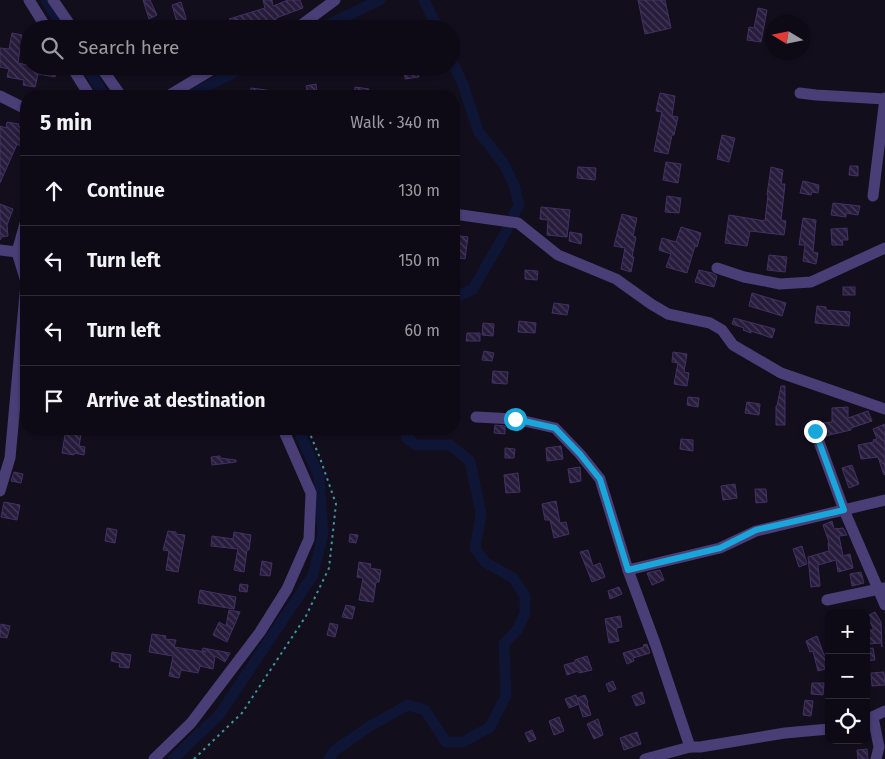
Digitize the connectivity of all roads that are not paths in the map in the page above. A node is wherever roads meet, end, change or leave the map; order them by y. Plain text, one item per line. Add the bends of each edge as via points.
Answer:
1 (29, 0) edge
2 (54, 0) edge
3 (335, 0) edge
4 (41, 20) edge
5 (67, 20) edge
6 (308, 20) edge
7 (77, 75) edge
8 (106, 75) edge
9 (203, 75) edge
10 (86, 90) edge
11 (117, 90) edge
12 (178, 90) edge
13 (800, 93) dead end
14 (0, 96) edge
15 (885, 99) edge
16 (20, 105) edge
17 (874, 196) dead end
18 (460, 215) edge
19 (20, 241) edge
20 (885, 248) edge
21 (0, 250) edge
22 (17, 252) junction
23 (20, 262) edge
24 (717, 268) dead end
25 (20, 348) edge
26 (885, 408) edge
27 (476, 417) dead end
28 (815, 431) dead end
29 (286, 435) edge
30 (0, 491) edge
31 (885, 500) edge
32 (844, 510) junction
33 (628, 570) junction
34 (882, 588) edge
35 (827, 600) dead end
36 (885, 605) edge
37 (885, 711) edge
38 (870, 718) edge
39 (825, 729) edge
40 (690, 747) junction
41 (154, 759) edge
42 (644, 759) edge
43 (876, 759) edge

1 - 4 street
2 - 5 street
3 - 6 street
7 - 10 street
8 - 11 street
9 - 12 street
13 - 15 street
14 - 16 street
15 - 17 street
18 - 26 street via 518,223 558,254 616,279 668,314 722,330 733,345 780,373
19 - 22 street
20 - 24 street via 811,282 780,284
21 - 22 street
22 - 23 street
25 - 30 street via 10,458
27 - 33 street via 515,419 555,428 600,479
28 - 32 street
29 - 41 street via 311,493 309,539 287,589 260,632 191,723
31 - 32 street
32 - 33 street via 756,530 720,548
32 - 34 street
33 - 40 street
34 - 35 street
34 - 36 street
37 - 38 street
38 - 43 street via 879,747
39 - 40 street
40 - 42 street

